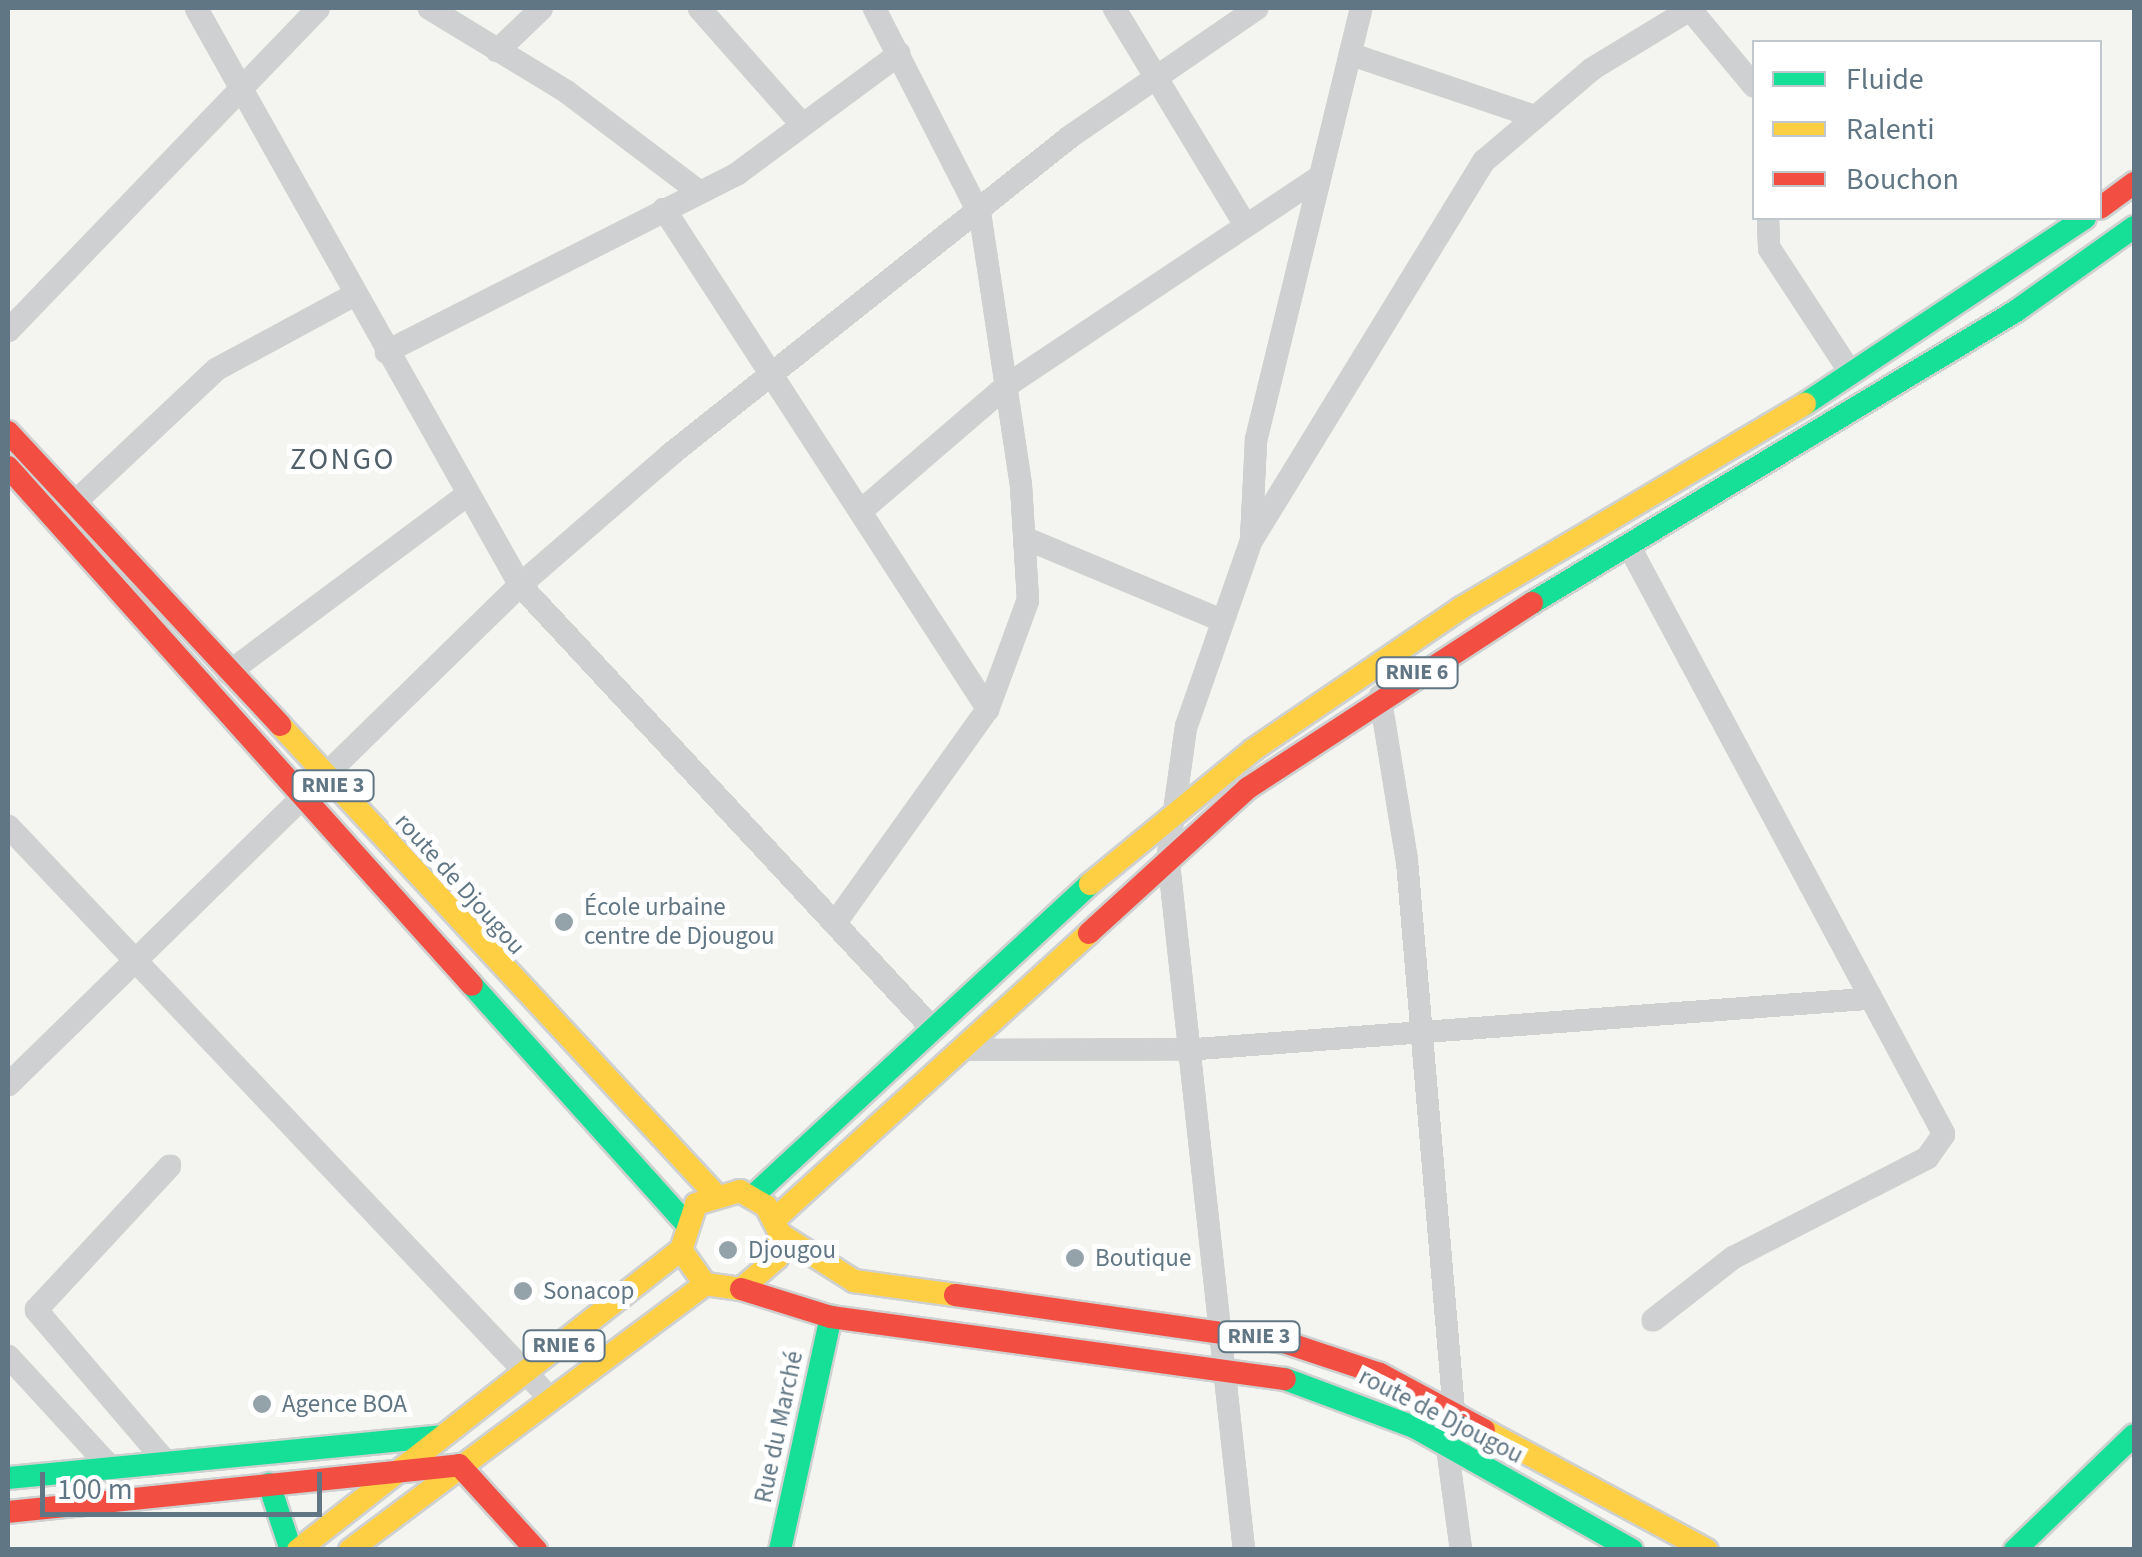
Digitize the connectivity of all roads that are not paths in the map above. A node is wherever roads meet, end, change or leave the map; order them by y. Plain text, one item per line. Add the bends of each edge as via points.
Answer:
1 (196, 8) edge
2 (319, 8) edge
3 (429, 8) edge
4 (542, 8) edge
5 (699, 8) edge
6 (874, 8) edge
7 (1114, 8) edge
8 (1256, 8) edge
9 (1361, 8) edge
10 (1689, 9) edge
11 (498, 50) junction
12 (899, 54) junction
13 (1350, 54) junction
14 (1156, 73) junction
15 (1752, 84) edge
16 (238, 87) junction
17 (1530, 114) junction
18 (798, 120) junction
19 (1319, 177) junction
20 (2134, 183) edge
21 (698, 191) junction
22 (2102, 207) edge
23 (664, 210) junction
24 (980, 215) junction
25 (1768, 220) edge
26 (2083, 220) edge
27 (1245, 224) junction
28 (2134, 227) edge
29 (354, 295) junction
30 (8, 331) edge
31 (386, 352) junction
32 (773, 369) junction
33 (1852, 375) junction
34 (1006, 386) junction
35 (1817, 397) junction
36 (1836, 423) junction
37 (8, 432) edge
38 (8, 467) edge
39 (468, 494) junction
40 (73, 504) junction
41 (862, 510) junction
42 (1027, 540) junction
43 (1251, 541) junction
44 (1630, 548) junction
45 (520, 585) junction
46 (1221, 620) junction
47 (228, 672) junction
48 (1380, 696) junction
49 (988, 709) junction
50 (327, 779) junction
51 (306, 798) junction
52 (1174, 811) junction
53 (8, 826) edge
54 (1168, 854) junction
55 (838, 919) junction
56 (136, 961) junction
57 (1865, 999) junction
58 (932, 1028) junction
59 (1421, 1035) junction
60 (1186, 1047) junction
61 (953, 1050) junction
62 (8, 1085) edge
63 (170, 1166) dead end
64 (714, 1193) junction
65 (752, 1196) junction
66 (684, 1220) junction
67 (778, 1226) junction
68 (681, 1250) junction
69 (705, 1284) junction
70 (741, 1288) junction
71 (831, 1317) junction
72 (1653, 1320) dead end
73 (1216, 1329) junction
74 (8, 1356) edge
75 (1221, 1364) junction
76 (527, 1374) junction
77 (549, 1397) junction
78 (1454, 1411) junction
79 (2134, 1434) edge
80 (442, 1436) junction
81 (1447, 1445) junction
82 (165, 1461) junction
83 (459, 1465) junction
84 (110, 1467) junction
85 (395, 1472) junction
86 (8, 1478) edge
87 (269, 1484) junction
88 (128, 1501) junction
89 (8, 1512) edge
90 (294, 1550) edge
91 (350, 1550) edge
92 (536, 1550) edge
93 (780, 1550) edge
94 (1244, 1550) edge
95 (1461, 1550) edge
96 (1632, 1550) edge
97 (1708, 1550) edge
98 (2015, 1550) edge

1 - 16 street
2 - 16 street
3 - 11 street
4 - 11 street
5 - 18 street
6 - 12 street
7 - 14 street
8 - 14 street
9 - 13 street
10 - 15 street
10 - 17 street
11 - 21 street
12 - 18 street
12 - 24 street
13 - 17 street
13 - 19 street
14 - 24 street
14 - 27 street
16 - 29 street
16 - 30 street
17 - 43 street via 1484,161
18 - 21 street via 736,174
19 - 27 street
19 - 43 street via 1256,440
20 - 22 main road
21 - 23 street
23 - 31 street
23 - 32 street
24 - 32 street
24 - 34 street
25 - 33 street via 1768,248
26 - 33 main road, RNIE 6
27 - 34 street
28 - 36 main road, RNIE 6
29 - 31 street
29 - 40 street via 217,369
31 - 39 street
32 - 41 street
32 - 45 street
33 - 35 main road, RNIE 6
34 - 41 street
34 - 42 street
35 - 36 main road
35 - 52 main road, RNIE 6 via 1461,608
36 - 44 main road, RNIE 6
37 - 40 main road, route de Djougou / RNIE 3
38 - 51 main road, RNIE 3
39 - 45 street
39 - 47 street
40 - 47 main road, route de Djougou / RNIE 3
41 - 49 street
42 - 46 street
42 - 49 street via 1020,640
43 - 46 street
44 - 48 main road, RNIE 6
44 - 57 street
45 - 50 street
45 - 55 street
46 - 52 street via 1186,727
47 - 50 main road, route de Djougou / RNIE 3
48 - 54 main road, RNIE 6
48 - 59 street
49 - 55 street
50 - 51 street
50 - 64 main road, route de Djougou / RNIE 3
51 - 56 street
51 - 66 main road, RNIE 3
52 - 54 street
52 - 58 main road, RNIE 6
53 - 56 street
54 - 60 street
54 - 61 main road, RNIE 6
55 - 58 street
56 - 62 street
56 - 76 street
57 - 59 street
57 - 72 street via 1939,1122 1940,1149 1734,1258
58 - 65 main road, RNIE 6
59 - 60 street
59 - 78 street
60 - 61 street
60 - 73 street
61 - 67 main road, RNIE 6
63 - 82 street via 36,1310
64 - 65 main road
64 - 66 main road
65 - 67 main road, RNIE 3
66 - 68 main road
67 - 70 main road via 777,1258
67 - 73 main road, RNIE 3 via 854,1281
68 - 69 main road
68 - 76 main road, RNIE 6
69 - 70 main road, RNIE 3
69 - 77 main road, RNIE 6
70 - 71 main road, route de Djougou / RNIE 3
71 - 75 main road, route de Djougou / RNIE 3
71 - 93 main road, Rue du Marché
73 - 75 street
73 - 78 main road, RNIE 3 via 1342,1359
74 - 84 street
75 - 81 main road, route de Djougou / RNIE 3 via 1341,1396
75 - 94 street
76 - 77 street
76 - 80 main road, RNIE 6
77 - 83 main road, RNIE 6
78 - 97 main road, RNIE 3
79 - 98 main road
80 - 82 main road
80 - 85 main road
81 - 95 street
81 - 96 main road, route de Djougou / RNIE 3
82 - 84 main road
83 - 85 main road
83 - 91 main road
83 - 92 main road
84 - 86 main road
84 - 88 street
85 - 87 main road
85 - 90 main road
87 - 88 main road
87 - 90 main road
88 - 89 main road

